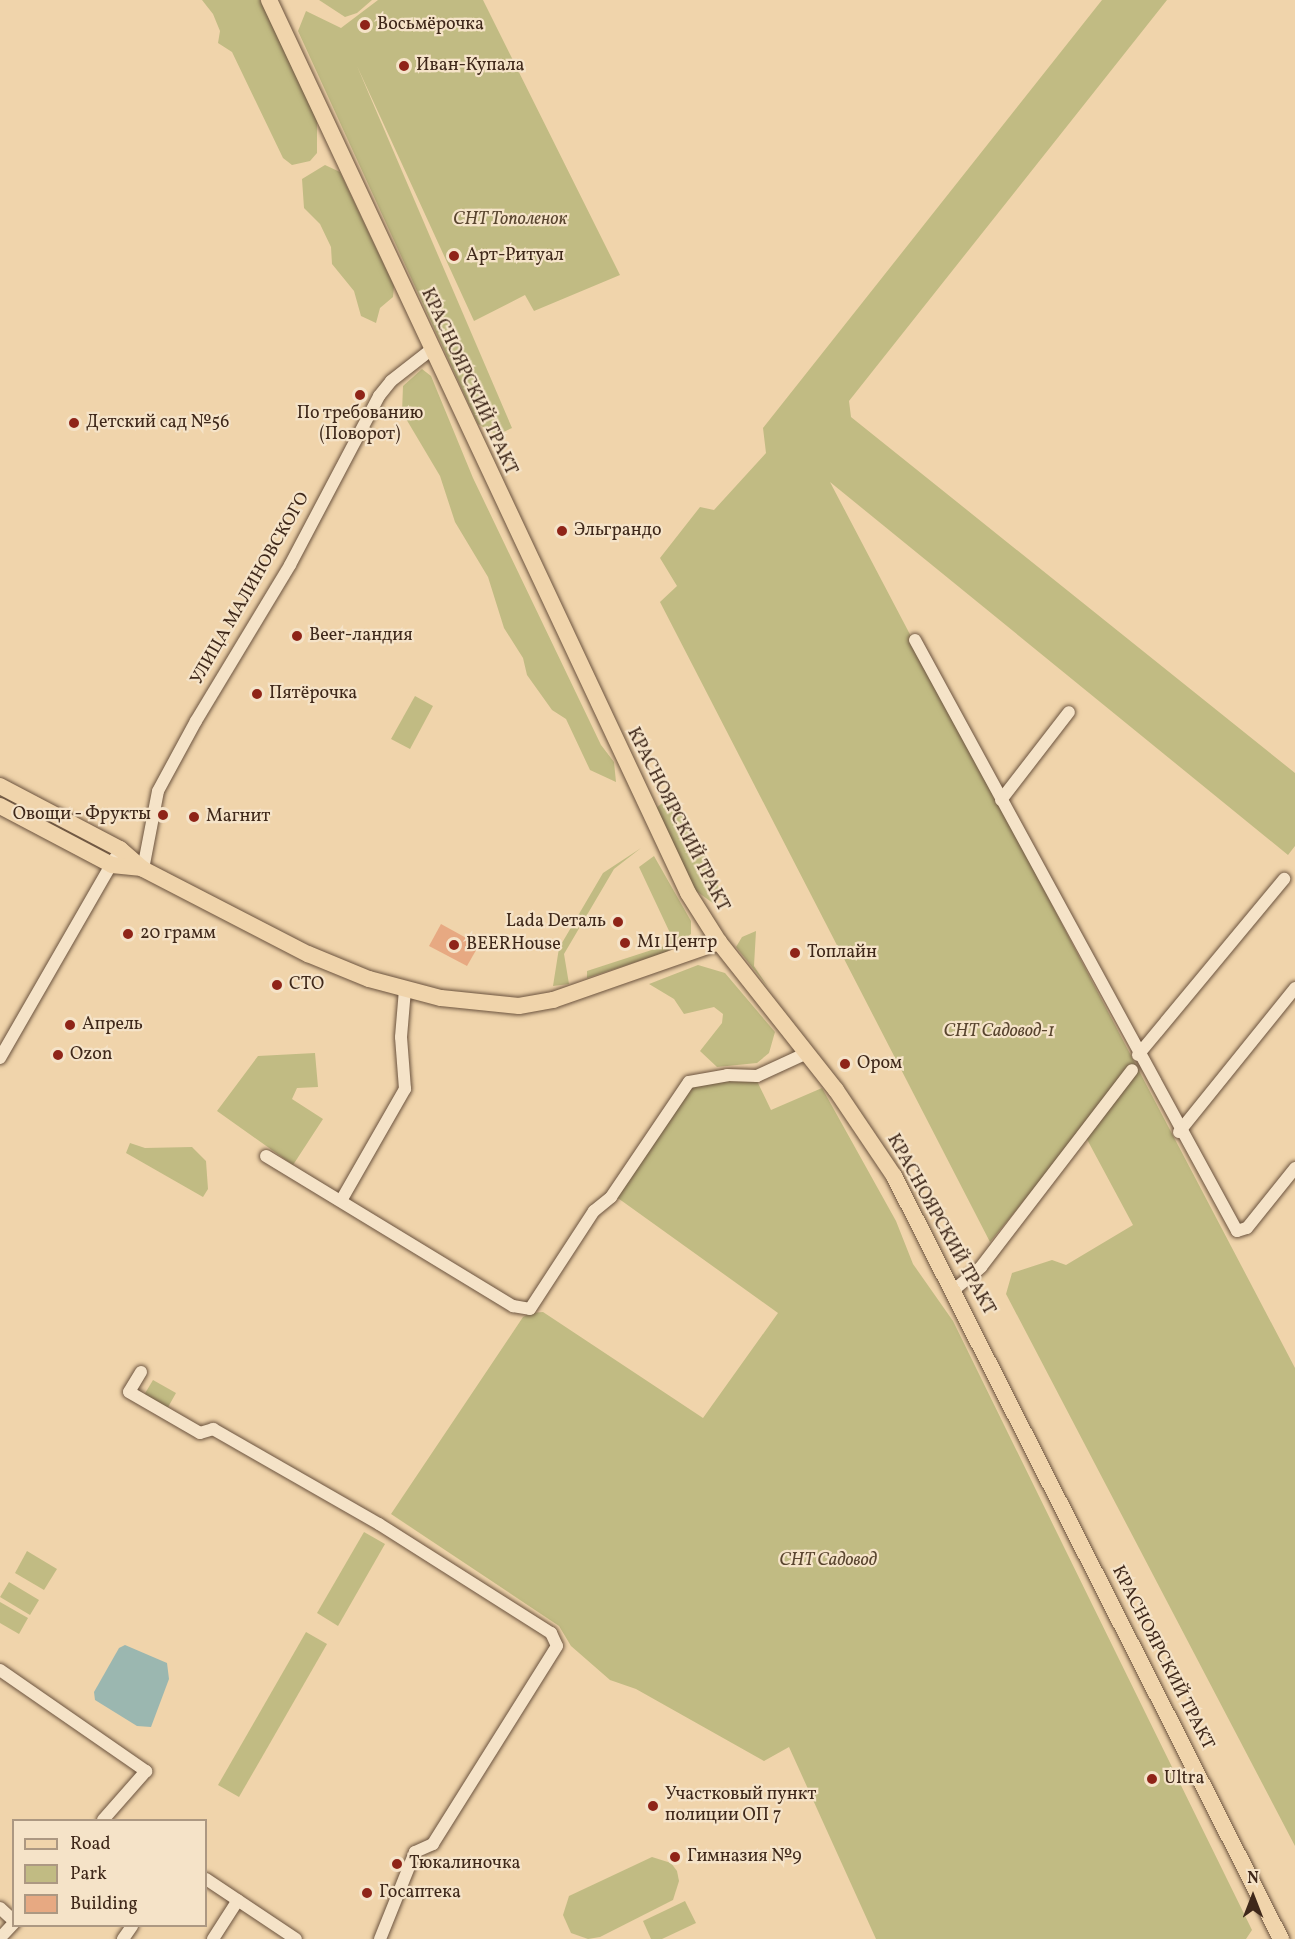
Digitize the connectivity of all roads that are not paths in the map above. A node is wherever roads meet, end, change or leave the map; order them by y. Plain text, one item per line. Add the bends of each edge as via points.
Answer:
1 (269, 0) edge
2 (432, 349) junction
3 (915, 640) dead end
4 (1069, 712) dead end
5 (0, 786) edge
6 (1001, 800) junction
7 (0, 806) edge
8 (120, 849) junction
9 (112, 865) junction
10 (143, 869) junction
11 (1284, 879) dead end
12 (718, 942) junction
13 (1295, 988) edge
14 (405, 989) junction
15 (807, 1053) junction
16 (1138, 1055) junction
17 (0, 1058) edge
18 (1132, 1070) dead end
19 (1179, 1132) junction
20 (266, 1156) dead end
21 (1293, 1174) edge
22 (342, 1199) junction
23 (955, 1290) junction
24 (141, 1372) dead end
25 (0, 1670) edge
26 (105, 1819) edge
27 (207, 1880) edge
28 (238, 1900) junction
29 (0, 1908) edge
30 (12, 1920) edge
31 (12, 1924) edge
32 (0, 1938) edge
33 (213, 1939) edge
34 (297, 1939) edge
35 (380, 1939) edge
36 (1281, 1939) edge

1 - 2 main road, КРАСНОЯРСКИЙ ТРАКТ
2 - 10 street, УЛИЦА МАЛИНОВСКОГО via 397,375 379,396 290,565 190,731 156,797
2 - 12 main road, КРАСНОЯРСКИЙ ТРАКТ via 688,893
3 - 6 street
4 - 6 street
5 - 8 main road
6 - 16 street
7 - 9 main road
8 - 9 street
8 - 10 main road
9 - 10 main road
9 - 17 street
10 - 14 main road via 308,954
11 - 16 street
12 - 14 main road via 584,991 519,1006 484,1005
12 - 15 main road, КРАСНОЯРСКИЙ ТРАКТ
13 - 19 street
14 - 22 street via 401,1037 405,1089
15 - 22 street via 757,1076 718,1075 689,1082 611,1197 594,1211 530,1309 513,1306
15 - 23 main road, КРАСНОЯРСКИЙ ТРАКТ via 878,1149
16 - 19 street
18 - 23 street via 981,1268
19 - 21 street via 1237,1231 1246,1228
20 - 22 street
23 - 36 main road, КРАСНОЯРСКИЙ ТРАКТ
24 - 35 street via 129,1392 200,1433 213,1429 379,1524 551,1633 558,1646 433,1844 416,1852
25 - 26 street via 146,1771
27 - 28 street
28 - 33 street
28 - 34 street
29 - 30 street
31 - 32 street

